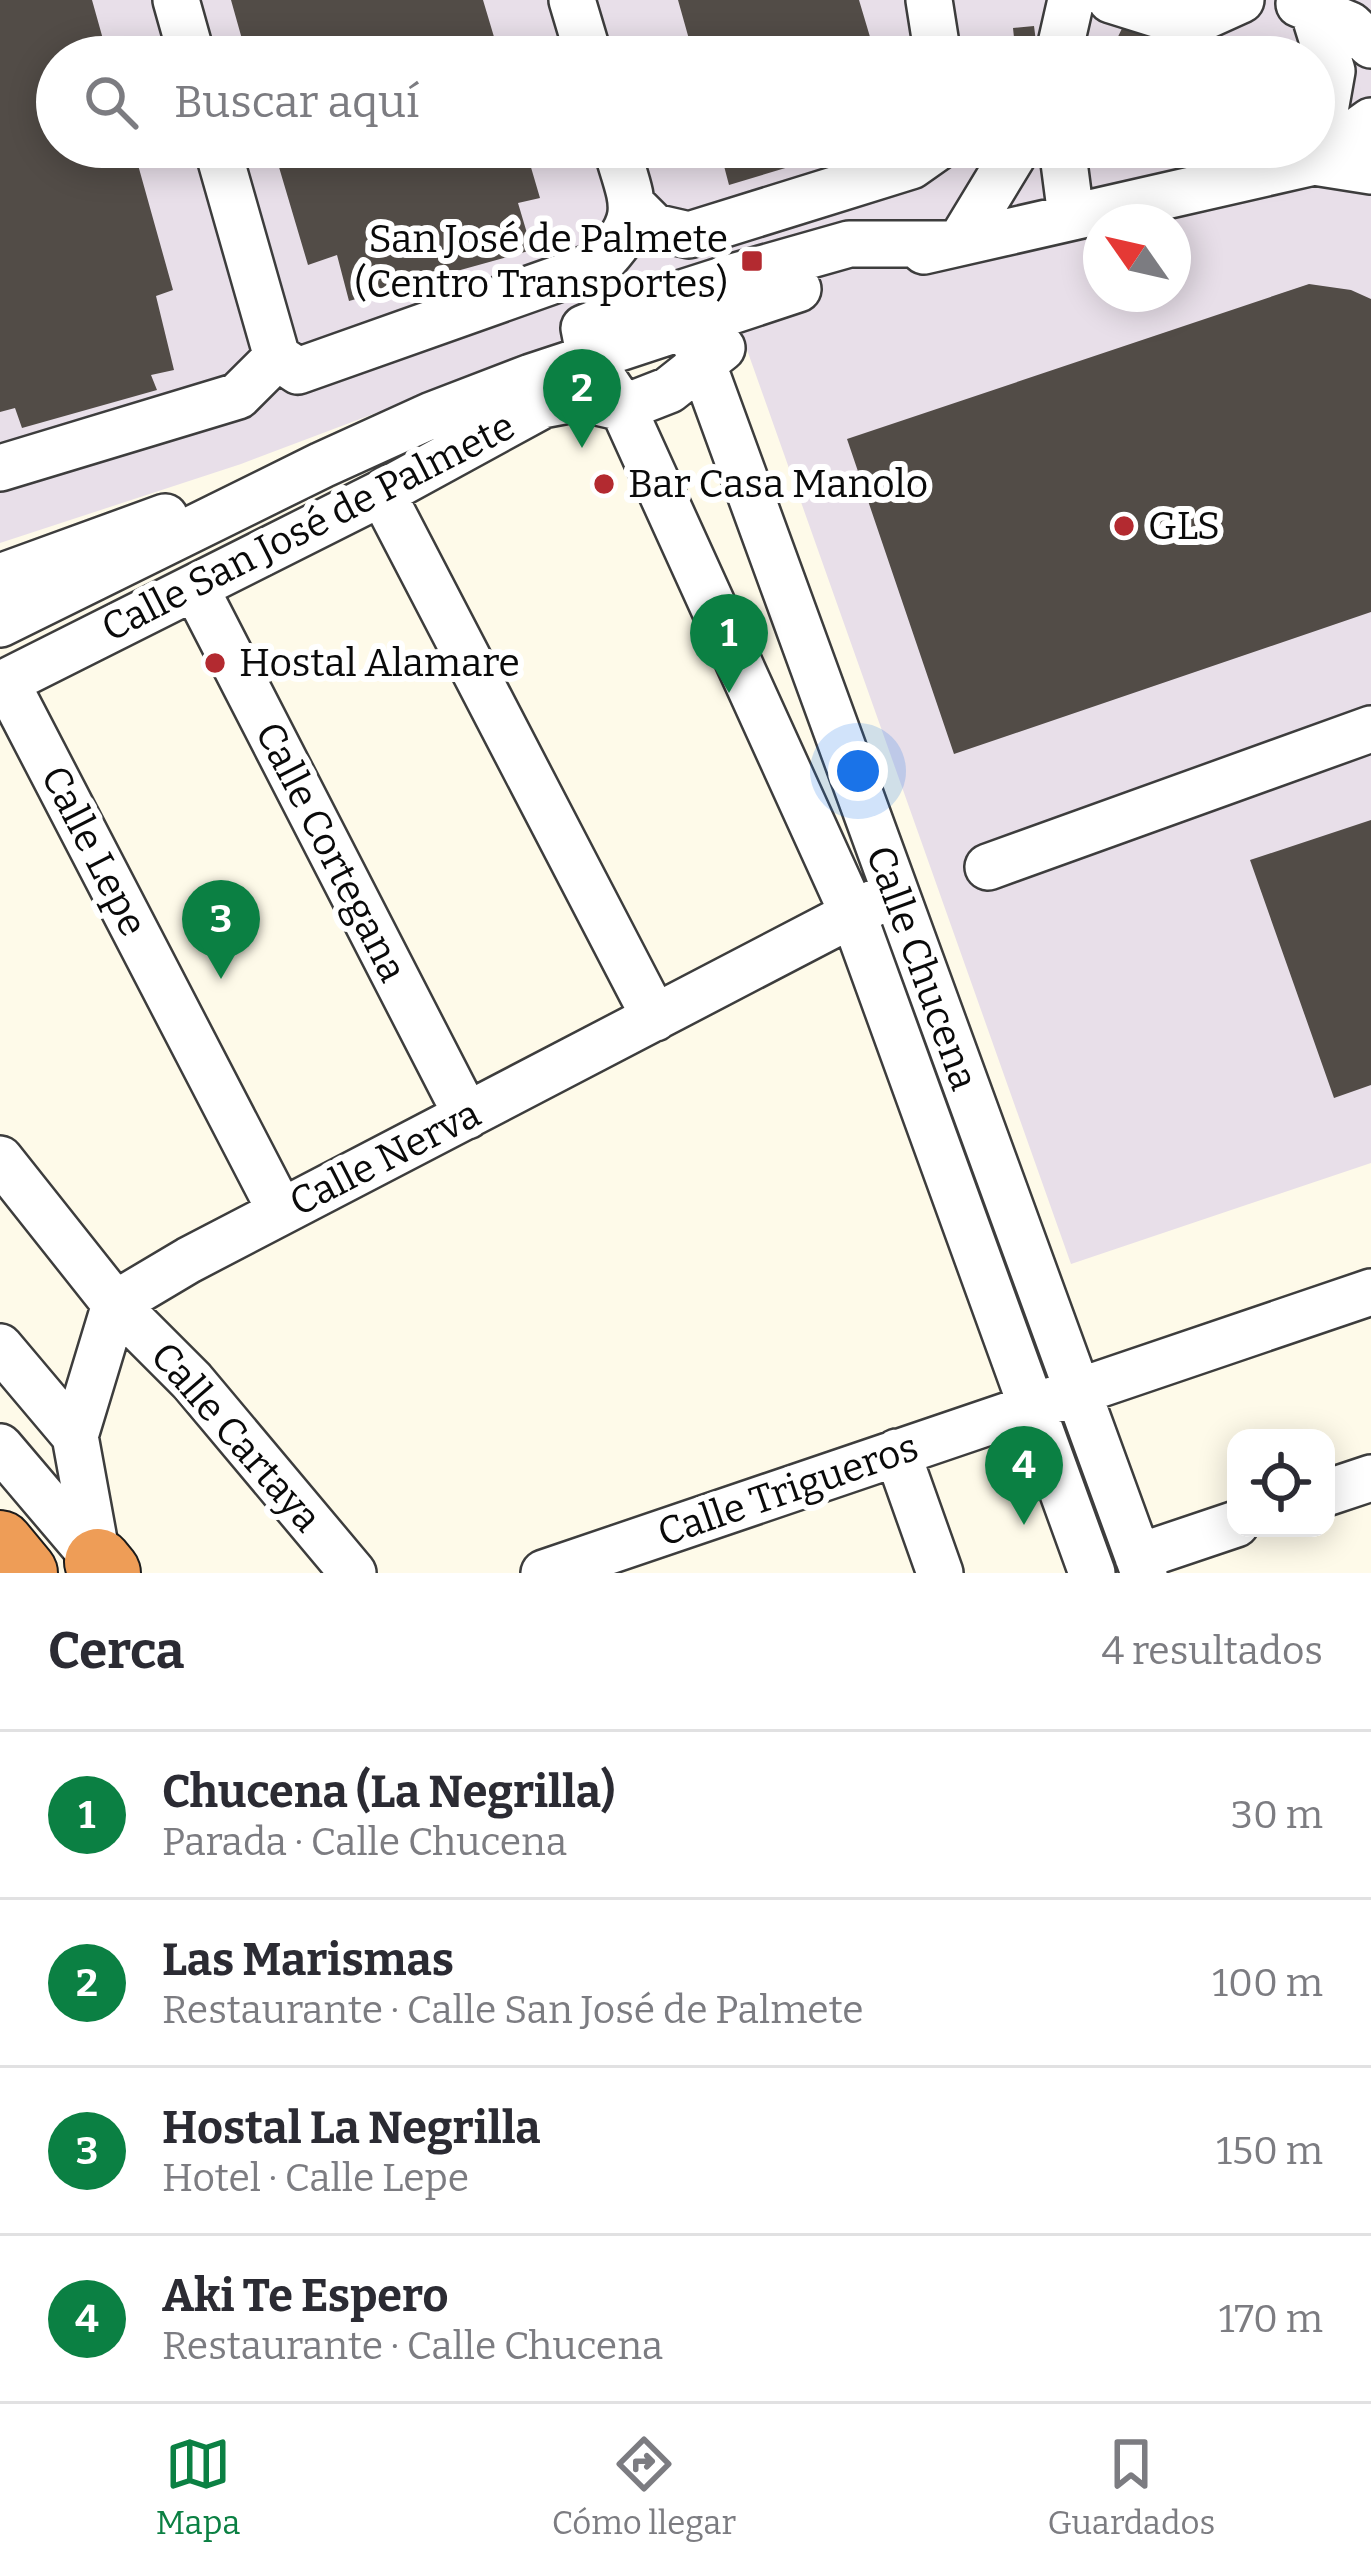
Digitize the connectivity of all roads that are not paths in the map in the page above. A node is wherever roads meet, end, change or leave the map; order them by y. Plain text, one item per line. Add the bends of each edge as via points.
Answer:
1 (176, 0) edge
2 (572, 0) edge
3 (929, 0) edge
4 (1071, 0) edge
5 (1112, 0) edge
6 (1241, 0) edge
7 (1302, 5) edge
8 (186, 36) edge
9 (583, 36) edge
10 (935, 36) edge
11 (1063, 36) edge
12 (1166, 36) edge
13 (1181, 36) edge
14 (1316, 36) edge
15 (1371, 45) edge
16 (1371, 121) edge
17 (1335, 140) edge
18 (1335, 160) edge
19 (223, 168) edge
20 (622, 168) edge
21 (905, 168) edge
22 (1004, 168) edge
23 (1065, 168) edge
24 (1253, 168) edge
25 (1371, 171) edge
26 (633, 206) junction
27 (1071, 216) junction
28 (955, 242) junction
29 (690, 328) junction
30 (277, 357) junction
31 (590, 358) junction
32 (623, 408) junction
33 (322, 465) junction
34 (0, 468) edge
35 (382, 493) junction
36 (109, 570) junction
37 (0, 577) edge
38 (182, 594) junction
39 (0, 624) edge
40 (3, 684) edge
41 (1371, 729) edge
42 (988, 867) dead end
43 (894, 893) junction
44 (854, 914) junction
45 (655, 1018) junction
46 (467, 1116) junction
47 (0, 1159) edge
48 (280, 1212) junction
49 (1371, 1292) edge
50 (115, 1304) junction
51 (0, 1347) edge
52 (1078, 1390) junction
53 (1031, 1407) junction
54 (75, 1436) junction
55 (0, 1447) edge
56 (897, 1452) junction
57 (1371, 1478) edge
58 (1335, 1490) edge
59 (1227, 1528) edge
60 (0, 1544) edge
61 (1141, 1565) edge
62 (103, 1568) edge
63 (24, 1573) edge
64 (353, 1573) edge
65 (544, 1573) edge
66 (940, 1573) edge
67 (1092, 1573) edge

1 - 8 street
2 - 9 street
3 - 10 street
4 - 11 street
5 - 12 street
6 - 13 street
7 - 14 street
7 - 15 street via 1350,25
16 - 17 street
18 - 25 street
19 - 30 street
20 - 26 street
21 - 26 street via 689,235 654,227
22 - 28 street
23 - 27 street
24 - 27 street
26 - 30 street via 624,238 600,264 298,371
27 - 28 street
28 - 29 street
28 - 29 street via 849,244
29 - 31 street, Calle San José de Palmete
29 - 32 street via 669,390
29 - 43 street, Calle Chucena
30 - 34 street via 238,396
31 - 32 street, Calle Chucena
31 - 33 street, Calle San José de Palmete
32 - 35 street, Calle San José de Palmete via 580,398 543,405
32 - 44 street, Calle Chucena
33 - 36 street, Calle San José de Palmete
33 - 37 street
35 - 38 street, Calle San José de Palmete
35 - 45 street
36 - 38 street
36 - 39 street, Calle San José de Palmete
38 - 40 street, Calle San José de Palmete
38 - 46 street, Calle Cortegana
40 - 48 street, Calle Lepe
41 - 42 street
43 - 44 street, Calle Nerva
43 - 52 street, Calle Chucena
44 - 45 street, Calle Nerva
44 - 53 street, Calle Chucena
45 - 46 street, Calle Nerva
46 - 48 street, Calle Nerva
47 - 50 street, Calle Cartaya
48 - 50 street, Calle Nerva
49 - 52 street, Calle Trigueros
50 - 54 street
50 - 64 street, Calle Cartaya via 192,1381
51 - 54 street
52 - 53 street, Calle Trigueros
52 - 61 street, Calle Chucena
53 - 56 street, Calle Trigueros
53 - 67 street, Calle Chucena
54 - 62 street
55 - 62 street
56 - 65 street, Calle Trigueros
56 - 66 street
57 - 58 street
59 - 61 street
60 - 63 highway

